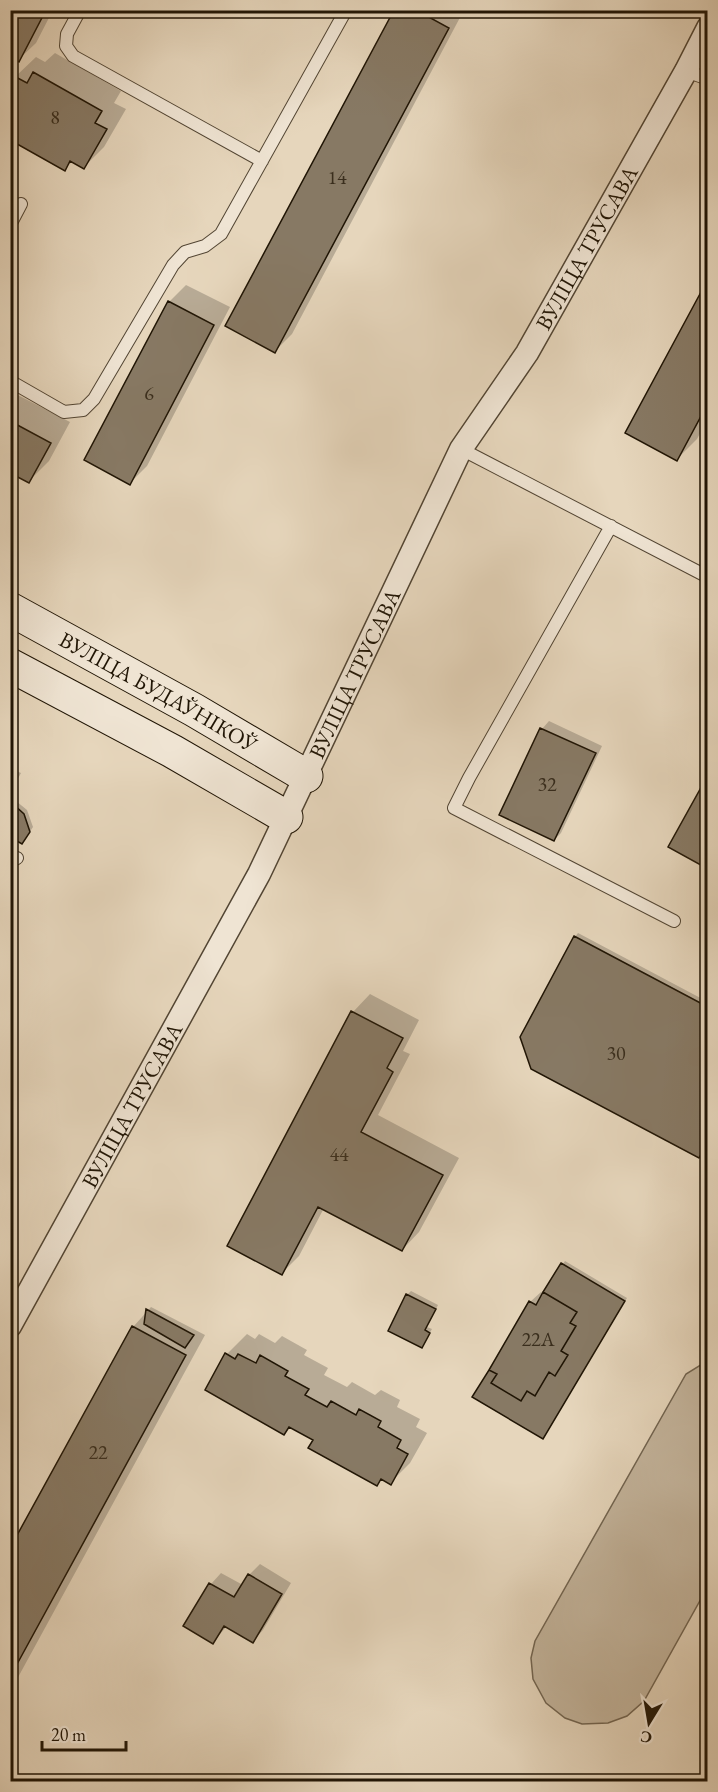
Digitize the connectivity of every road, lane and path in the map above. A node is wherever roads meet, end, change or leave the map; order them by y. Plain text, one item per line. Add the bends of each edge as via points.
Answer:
1 (80, 10) edge
2 (346, 10) edge
3 (708, 28) edge
4 (686, 71) junction
5 (708, 79) edge
6 (262, 161) junction
7 (21, 204) dead end
8 (10, 225) edge
9 (10, 381) edge
10 (461, 449) junction
11 (611, 526) junction
12 (708, 577) edge
13 (10, 609) edge
14 (10, 665) edge
15 (306, 776) junction
16 (286, 817) junction
17 (674, 921) dead end
18 (10, 1326) edge

1 - 6 lane via 67,34 66,46 74,56
2 - 6 lane
3 - 4 street, ВУЛІЦА ТРУСАВА
4 - 5 lane
4 - 10 street, ВУЛІЦА ТРУСАВА via 527,353
6 - 9 lane via 221,234 205,246 185,252 173,265 94,399 83,410 64,412
7 - 8 lane
10 - 11 lane
10 - 15 street, ВУЛІЦА ТРУСАВА
11 - 12 lane
11 - 17 lane via 454,808
13 - 15 street, ВУЛІЦА БУДАЎНІКОЎ
14 - 16 street, ВУЛІЦА БУДАЎНІКОЎ
15 - 16 street, ВУЛІЦА ТРУСАВА
16 - 18 street, ВУЛІЦА ТРУСАВА via 259,874

